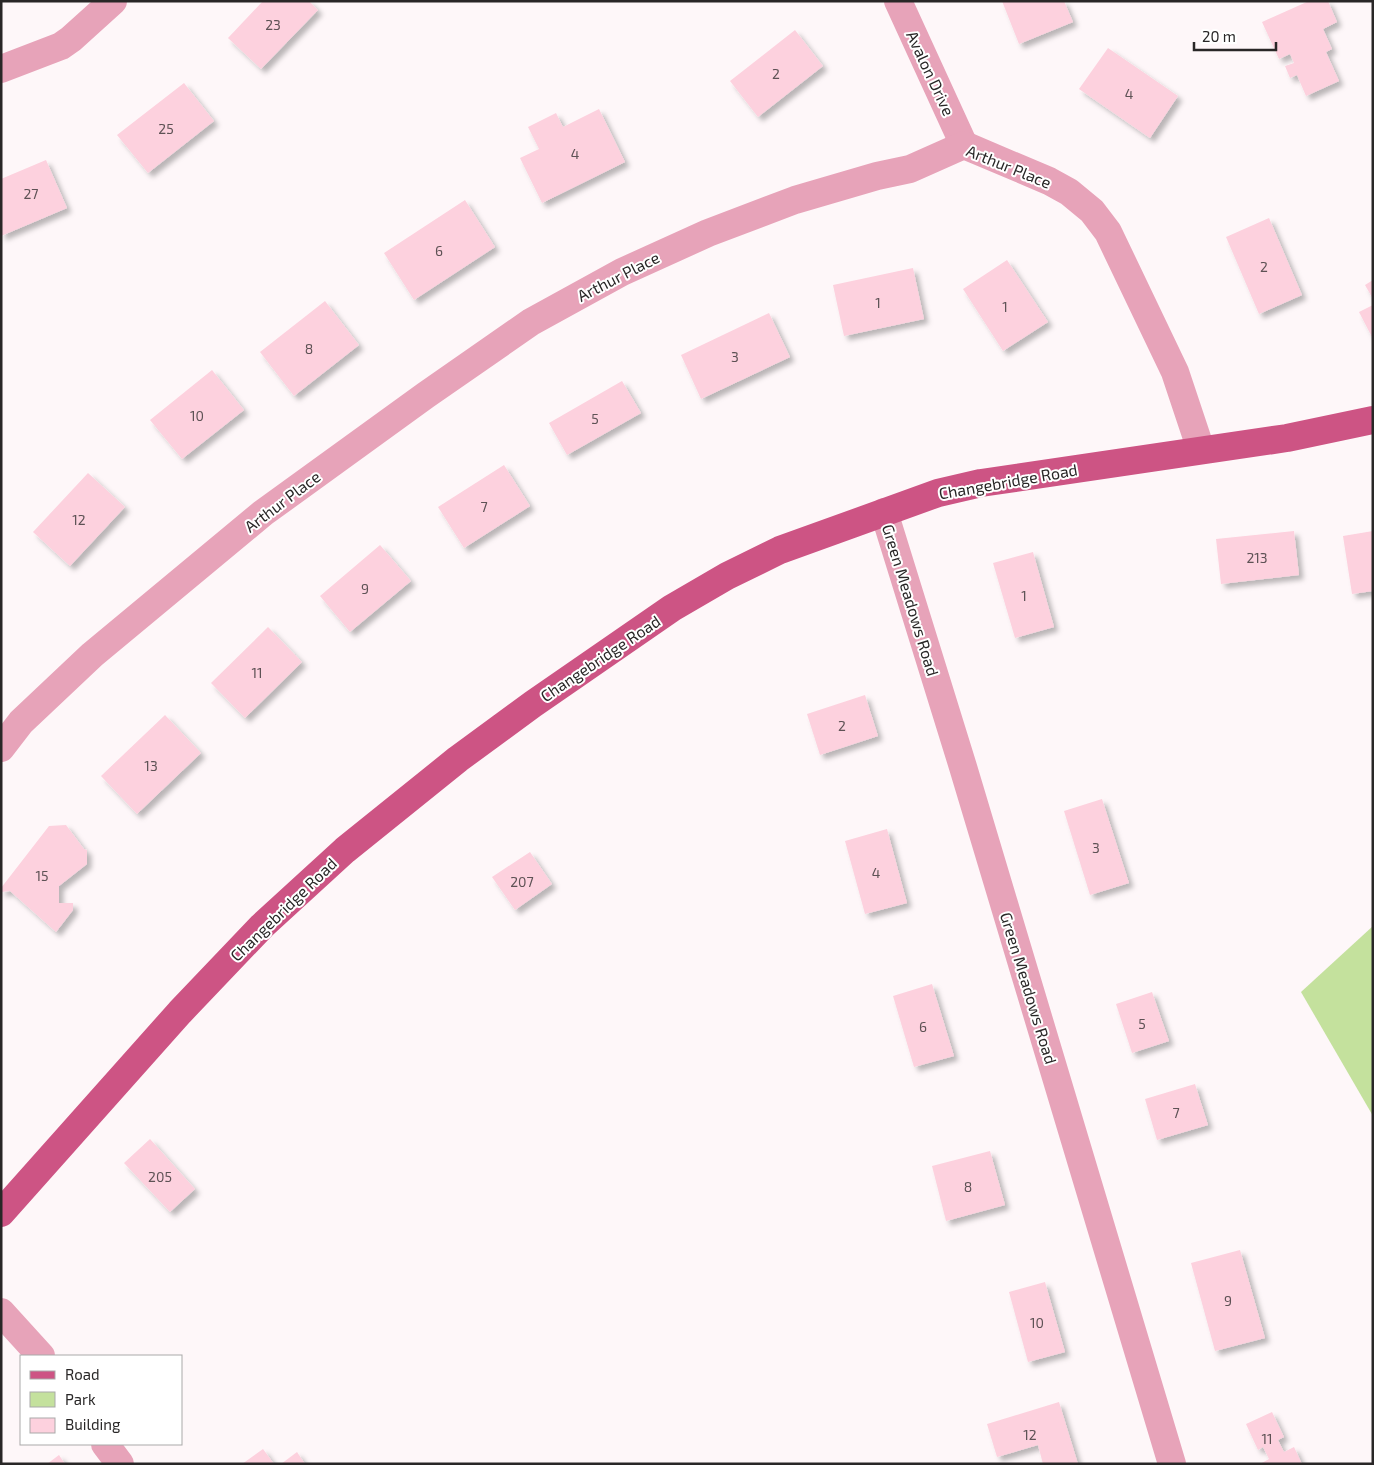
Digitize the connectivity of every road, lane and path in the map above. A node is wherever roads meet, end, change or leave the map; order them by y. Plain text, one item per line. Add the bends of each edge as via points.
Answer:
1 (113, 1) edge
2 (898, 1) edge
3 (1, 69) edge
4 (964, 145) junction
5 (1373, 420) edge
6 (1201, 450) junction
7 (884, 512) junction
8 (1, 748) edge
9 (1, 1213) edge
10 (1, 1312) edge
11 (40, 1355) edge
12 (106, 1445) edge
13 (120, 1464) edge
14 (1172, 1464) edge

1 - 3 street via 71,40
2 - 4 street, Avalon Drive
4 - 6 street, Arthur Place via 1049,181 1092,211 1108,232 1174,372
4 - 8 street, Arthur Place via 910,169 795,200 708,233 622,272 531,322 263,514 92,655 22,722
5 - 6 main road, Changebridge Road via 1287,438
6 - 7 main road, Changebridge Road via 981,483 938,492
7 - 9 main road, Changebridge Road via 780,550 727,576 648,625 458,759 345,850 262,926 180,1012
7 - 14 street, Green Meadows Road
10 - 11 street
12 - 13 street

